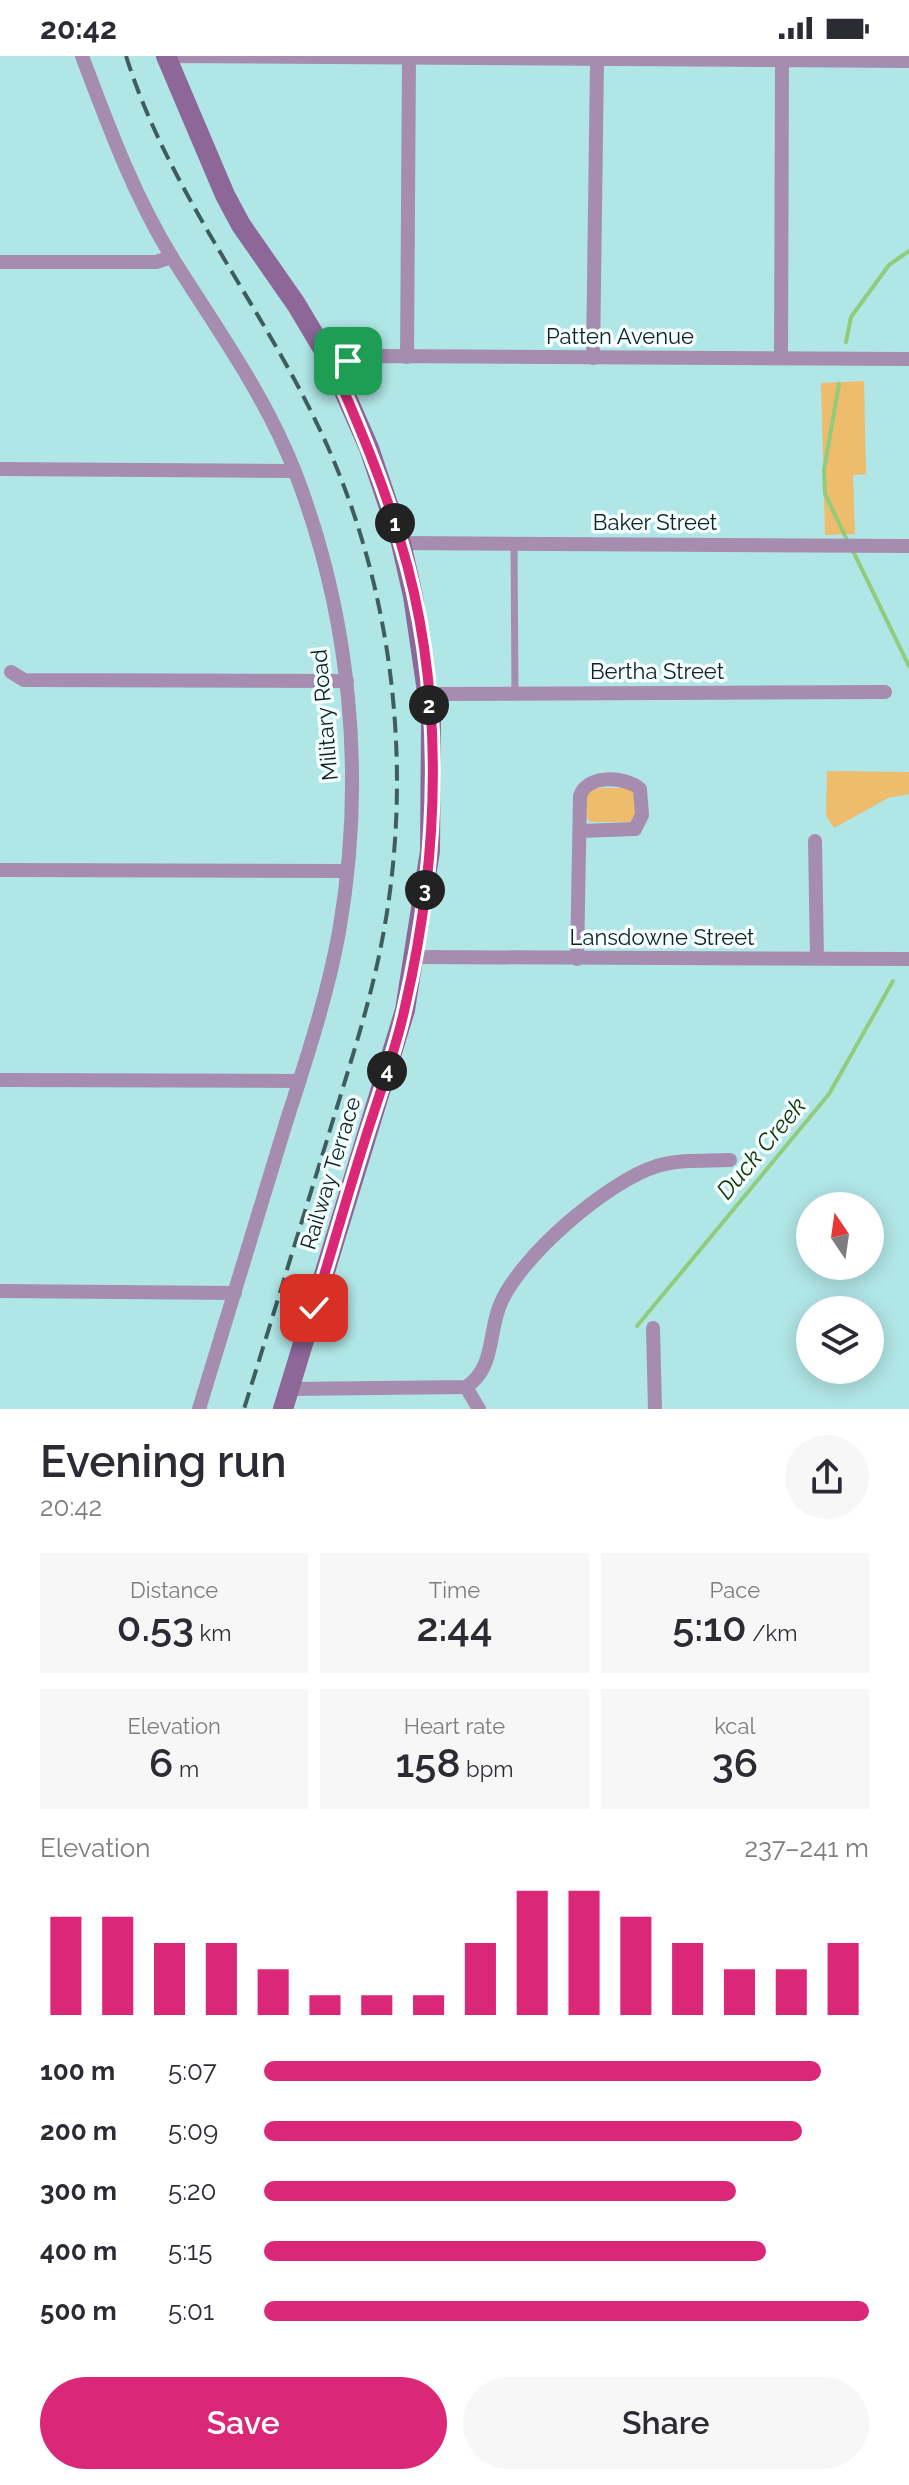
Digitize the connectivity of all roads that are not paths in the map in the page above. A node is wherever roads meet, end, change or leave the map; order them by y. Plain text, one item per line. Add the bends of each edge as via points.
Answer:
1 (82, 56) edge
2 (166, 56) edge
3 (409, 58) edge
4 (883, 58) edge
5 (597, 61) junction
6 (782, 61) junction
7 (909, 61) edge
8 (172, 257) junction
9 (0, 262) edge
10 (407, 357) junction
11 (593, 358) junction
12 (781, 358) junction
13 (909, 359) edge
14 (333, 366) junction
15 (0, 469) edge
16 (294, 471) junction
17 (401, 543) junction
18 (514, 543) junction
19 (909, 546) edge
20 (11, 672) dead end
21 (347, 681) junction
22 (885, 692) dead end
23 (515, 693) junction
24 (428, 694) junction
25 (580, 831) junction
26 (815, 841) dead end
27 (0, 870) edge
28 (346, 871) junction
29 (416, 957) junction
30 (817, 958) junction
31 (577, 959) junction
32 (909, 959) edge
33 (0, 1080) edge
34 (299, 1081) junction
35 (730, 1160) dead end
36 (0, 1291) edge
37 (235, 1293) junction
38 (653, 1328) dead end
39 (466, 1387) junction
40 (290, 1389) junction
41 (199, 1409) edge
42 (283, 1409) edge
43 (479, 1409) edge
44 (655, 1409) edge

1 - 8 street, Military Road via 121,156
2 - 3 street
2 - 14 main road, Railway Terrace via 241,225
3 - 5 street
3 - 10 street
4 - 6 street
4 - 7 street
5 - 6 street
5 - 11 street
6 - 12 street
8 - 9 street via 156,262
8 - 16 street, Military Road via 265,404
10 - 11 street, Patten Avenue
10 - 14 street, Patten Avenue via 355,359
11 - 12 street, Patten Avenue
12 - 13 street, Patten Avenue
14 - 17 main road, Railway Terrace via 369,448
15 - 16 street
16 - 21 street, Military Road via 330,587
17 - 18 street, Baker Street
17 - 24 main road, Railway Terrace
18 - 19 street, Baker Street
18 - 23 lane
20 - 21 street via 24,680
21 - 28 street, Military Road via 353,769
22 - 23 street, Bertha Street
23 - 24 street, Bertha Street
24 - 29 main road, Railway Terrace via 431,830
25 - 25 street via 580,796 588,784 626,781 640,789 642,815 635,829
25 - 31 street
26 - 30 street
27 - 28 street
28 - 34 street, Military Road via 339,933
29 - 31 street, Lansdowne Street
29 - 40 main road, Railway Terrace via 401,1024
30 - 31 street, Lansdowne Street
30 - 32 street, Lansdowne Street
33 - 34 street
34 - 37 street, Military Road
35 - 39 street via 661,1165 637,1173 548,1241 507,1289 493,1323 486,1366
36 - 37 street
37 - 41 street, Military Road
38 - 44 street
39 - 40 street
39 - 43 street
40 - 42 main road, Railway Terrace

